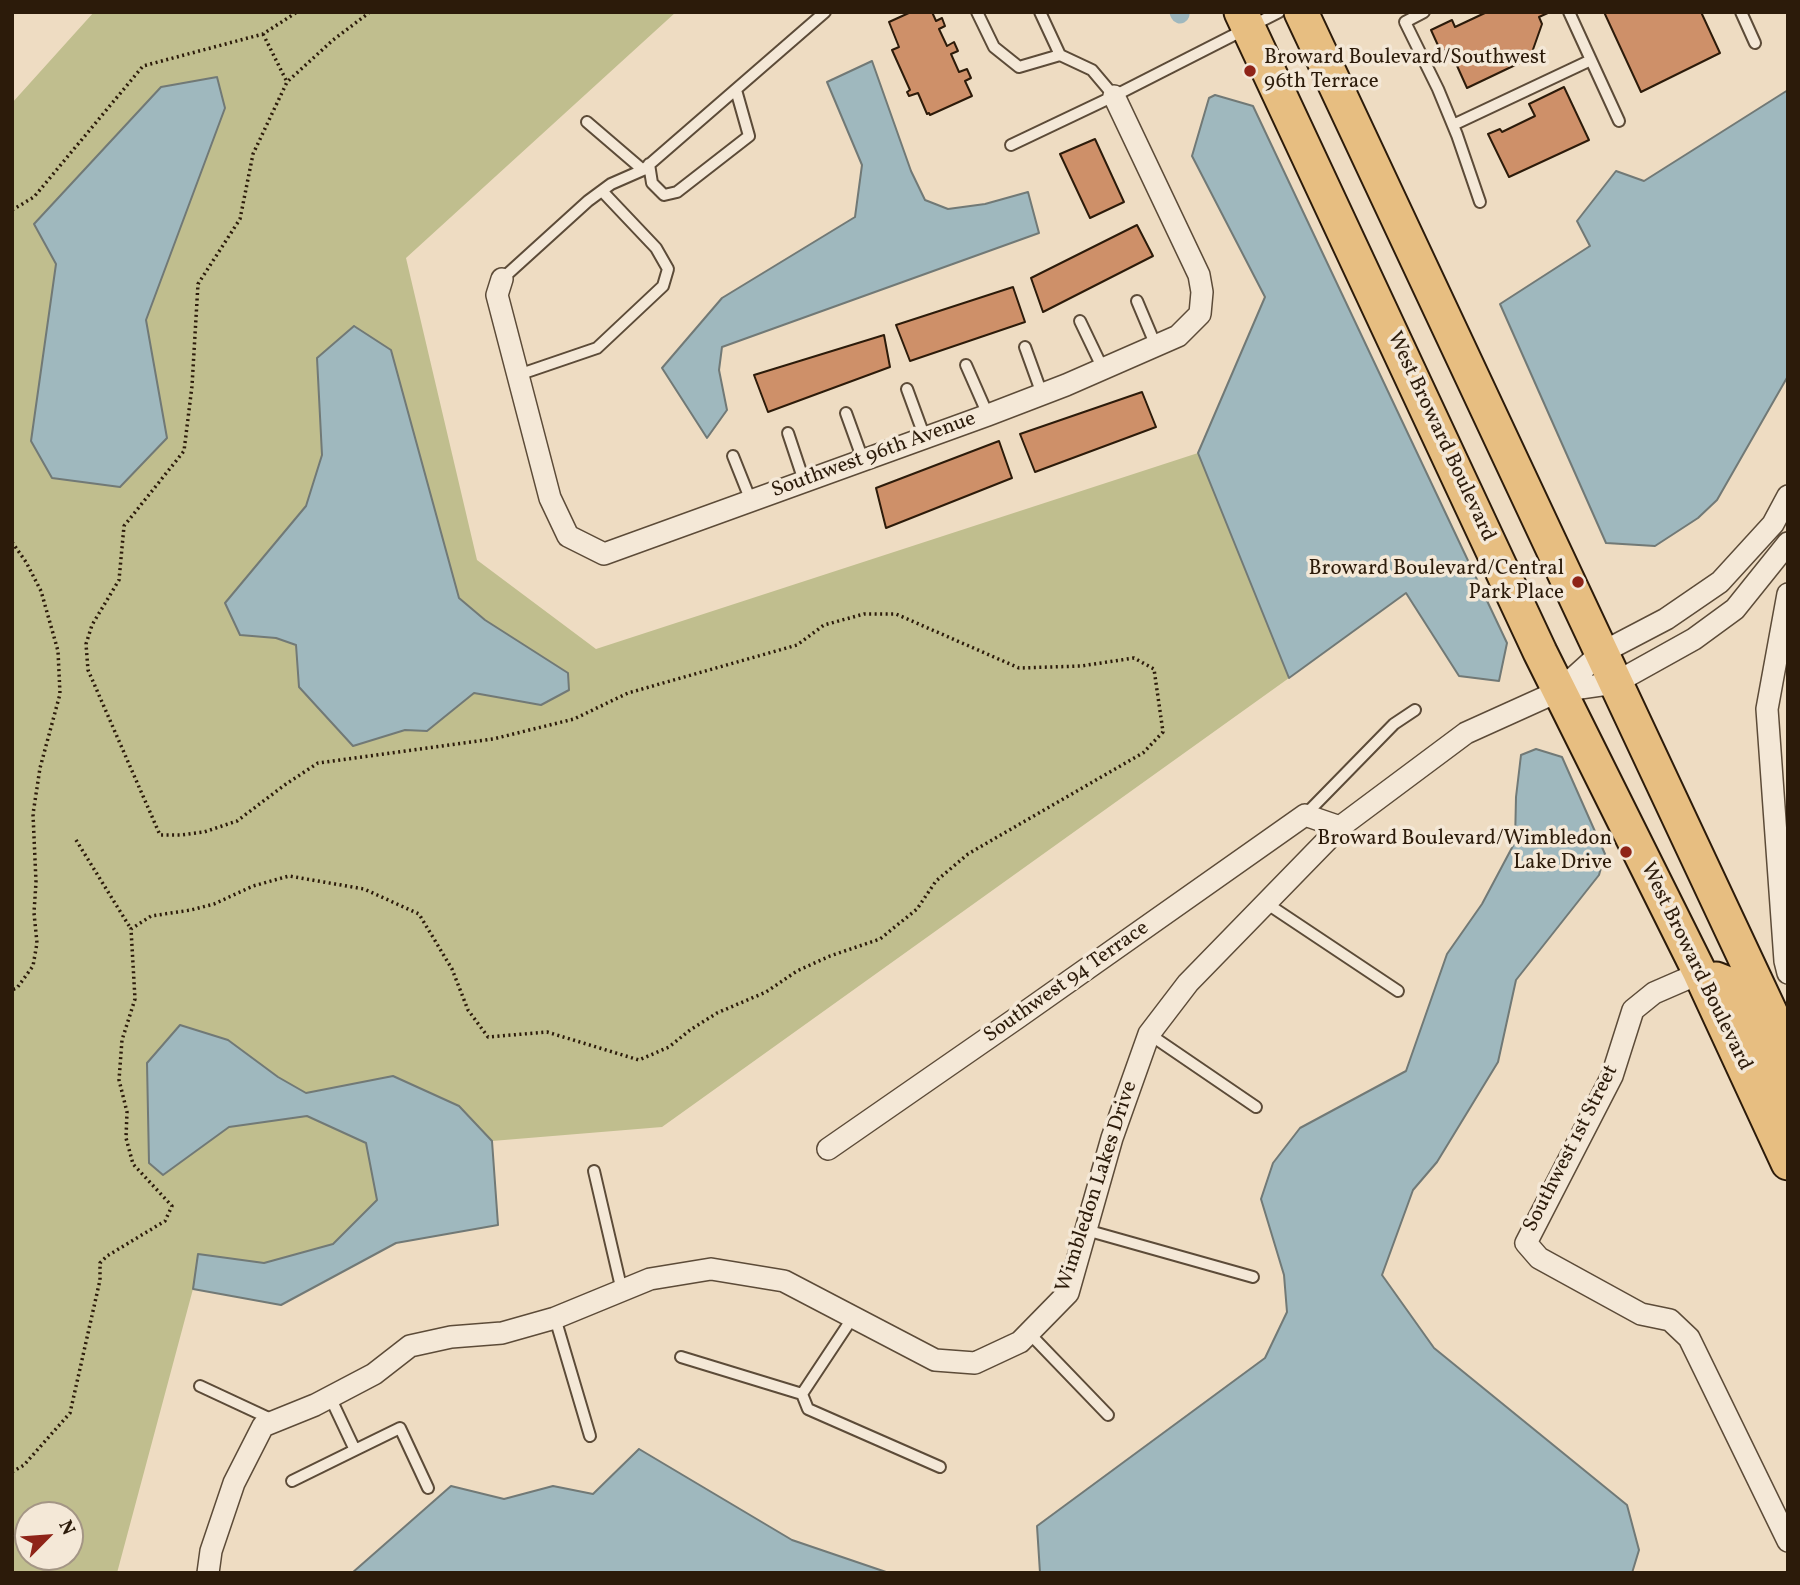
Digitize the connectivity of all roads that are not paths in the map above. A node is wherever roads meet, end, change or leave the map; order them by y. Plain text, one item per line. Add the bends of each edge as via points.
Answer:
1 (825, 12) edge
2 (978, 12) edge
3 (1040, 12) edge
4 (1279, 12) edge
5 (1301, 12) edge
6 (1424, 12) edge
7 (1569, 12) edge
8 (1741, 12) edge
9 (1244, 20) edge
10 (1755, 43) dead end
11 (1060, 55) junction
12 (1591, 60) junction
13 (736, 90) junction
14 (1114, 96) junction
15 (1619, 121) dead end
16 (587, 122) dead end
17 (1453, 125) junction
18 (1011, 145) dead end
19 (646, 167) junction
20 (601, 191) junction
21 (1480, 202) dead end
22 (502, 279) joint
23 (1137, 301) dead end
24 (1080, 321) dead end
25 (1156, 346) junction
26 (1025, 347) dead end
27 (966, 365) dead end
28 (1103, 369) junction
29 (518, 375) junction
30 (907, 389) dead end
31 (1042, 394) junction
32 (846, 413) dead end
33 (988, 415) junction
34 (788, 433) dead end
35 (925, 438) junction
36 (733, 456) dead end
37 (863, 460) junction
38 (804, 481) junction
39 (1788, 496) edge
40 (751, 500) junction
41 (1788, 543) edge
42 (1788, 594) edge
43 (1601, 653) junction
44 (1615, 683) junction
45 (1559, 691) junction
46 (1415, 710) dead end
47 (1305, 815) junction
48 (1340, 827) junction
49 (1266, 903) junction
50 (1700, 973) junction
51 (1788, 973) edge
52 (1398, 991) dead end
53 (1149, 1034) junction
54 (1788, 1050) edge
55 (1788, 1104) edge
56 (1256, 1107) dead end
57 (828, 1149) dead end
58 (1788, 1163) edge
59 (594, 1171) dead end
60 (1086, 1230) junction
61 (1253, 1277) dead end
62 (622, 1291) junction
63 (853, 1317) junction
64 (555, 1318) junction
65 (1030, 1333) junction
66 (681, 1357) dead end
67 (200, 1385) dead end
68 (802, 1394) junction
69 (330, 1397) junction
70 (1108, 1415) dead end
71 (275, 1421) junction
72 (590, 1436) dead end
73 (355, 1450) junction
74 (940, 1467) dead end
75 (292, 1481) dead end
76 (428, 1488) dead end
77 (1788, 1541) edge
78 (208, 1573) edge

1 - 13 lane
2 - 11 lane via 994,47 1019,67
3 - 11 lane
4 - 9 lane
5 - 43 main road
6 - 17 lane via 1405,22
7 - 12 lane
8 - 10 lane
9 - 14 lane
9 - 45 main road, West Broward Boulevard
11 - 14 lane via 1092,70
12 - 15 lane
12 - 17 lane
13 - 19 lane
13 - 19 lane via 749,136 677,192 664,195 652,183
14 - 18 lane
14 - 25 street, Southwest 96th Avenue via 1199,275 1202,292 1200,314 1178,336
16 - 19 lane
17 - 21 lane
19 - 20 lane
20 - 22 lane
20 - 29 lane via 656,248 667,269 663,286 597,348
22 - 29 street, Southwest 96th Avenue via 497,295
23 - 25 lane
24 - 28 lane
25 - 28 street, Southwest 96th Avenue
26 - 31 lane
27 - 33 lane
28 - 31 street, Southwest 96th Avenue
29 - 40 street, Southwest 96th Avenue via 550,498 568,536 604,554
30 - 35 lane
31 - 33 street, Southwest 96th Avenue
32 - 37 lane
33 - 35 street, Southwest 96th Avenue
34 - 38 lane
35 - 37 street, Southwest 96th Avenue
36 - 40 lane
37 - 38 street, Southwest 96th Avenue
38 - 40 street, Southwest 96th Avenue
39 - 43 street via 1773,524 1720,582 1666,619
41 - 44 street, Wimbledon Lakes Drive via 1735,609 1694,639
42 - 51 street via 1767,709
43 - 44 main road
43 - 45 street
44 - 45 street, Wimbledon Lakes Drive
44 - 54 main road
45 - 48 street, Wimbledon Lakes Drive via 1466,733
45 - 50 main road, West Broward Boulevard
46 - 47 lane, Southwest 94 Terrace via 1394,724
47 - 48 street
47 - 57 street, Southwest 94 Terrace
48 - 49 street, Wimbledon Lakes Drive
49 - 52 lane
49 - 53 street, Wimbledon Lakes Drive via 1188,983
50 - 55 main road via 1731,985
50 - 58 main road, West Broward Boulevard
50 - 77 street, Southwest 1st Street via 1654,993 1633,1010 1612,1076 1525,1243 1539,1258 1641,1314 1670,1320 1689,1338
53 - 56 lane
53 - 60 street, Wimbledon Lakes Drive
59 - 62 lane
60 - 61 lane
60 - 65 street, Wimbledon Lakes Drive via 1068,1293
62 - 63 street, Wimbledon Lakes Drive via 650,1279 711,1269 784,1281
62 - 64 street, Wimbledon Lakes Drive
63 - 65 street, Wimbledon Lakes Drive via 935,1360 975,1363
63 - 68 lane
64 - 69 street, Wimbledon Lakes Drive via 502,1333 451,1336 410,1346 374,1374
64 - 72 lane
65 - 70 lane
66 - 68 lane
67 - 71 lane
68 - 74 lane via 808,1409
69 - 71 street, Wimbledon Lakes Drive
69 - 73 lane
71 - 78 street, Wimbledon Lakes Drive via 263,1426 234,1483
73 - 75 lane
73 - 76 lane via 400,1428

